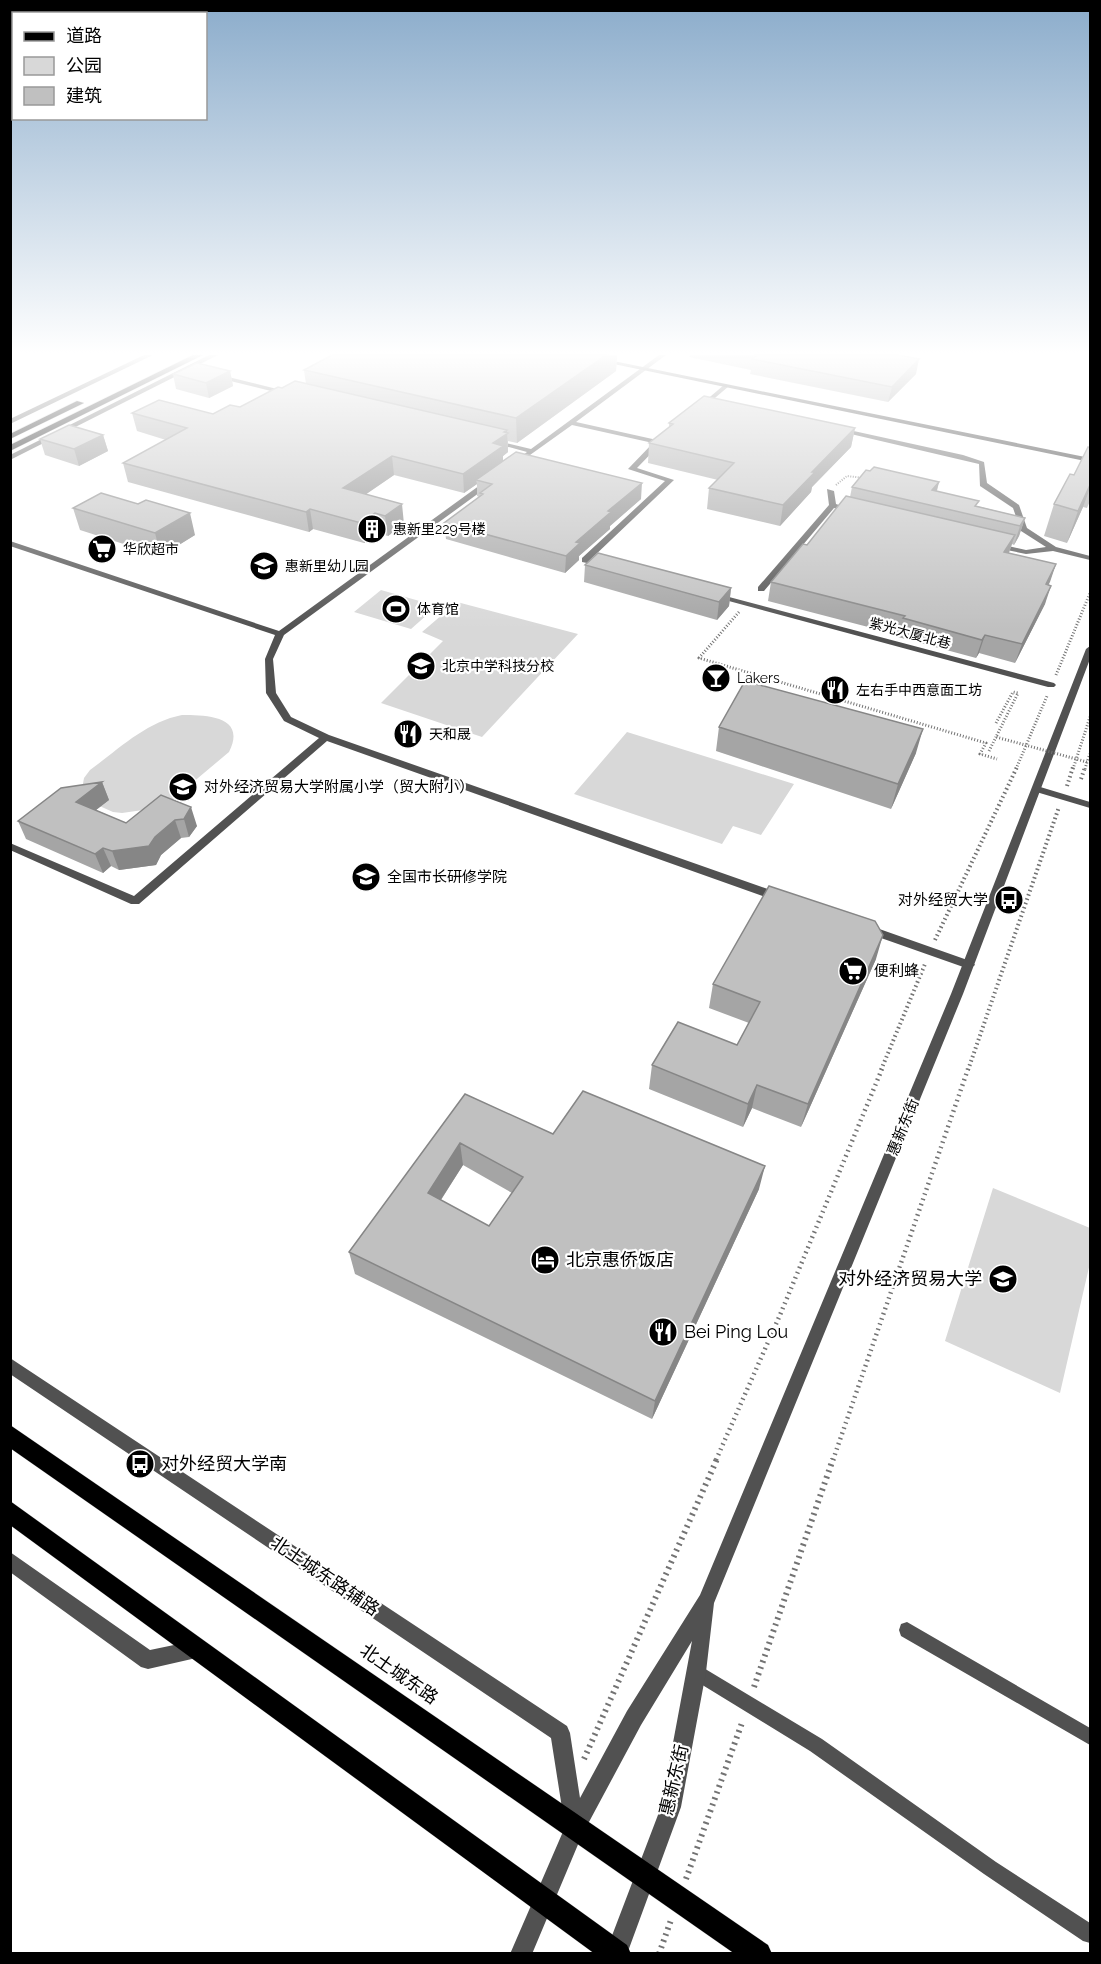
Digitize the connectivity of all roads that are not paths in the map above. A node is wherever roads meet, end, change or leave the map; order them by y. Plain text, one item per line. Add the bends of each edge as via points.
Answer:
1 (33, 447) edge
2 (513, 447) edge
3 (539, 447) edge
4 (654, 447) edge
5 (916, 447) edge
6 (1024, 447) edge
7 (1057, 447) edge
8 (533, 451) junction
9 (1090, 453) edge
10 (10, 458) edge
11 (1090, 460) edge
12 (505, 471) edge
13 (495, 478) edge
14 (830, 491) road end
15 (833, 505) junction
16 (858, 512) edge
17 (10, 543) edge
18 (991, 544) edge
19 (1053, 549) junction
20 (1090, 558) edge
21 (609, 566) edge
22 (761, 589) dead end
23 (713, 594) edge
24 (280, 634) junction
25 (1090, 649) edge
26 (1052, 685) road end
27 (326, 736) junction
28 (1036, 789) junction
29 (1090, 805) edge
30 (10, 846) edge
31 (787, 901) edge
32 (855, 925) edge
33 (969, 965) junction
34 (10, 1365) edge
35 (10, 1435) edge
36 (10, 1512) edge
37 (10, 1561) edge
38 (706, 1601) junction
39 (907, 1630) dead end
40 (199, 1649) junction
41 (697, 1672) junction
42 (1090, 1737) edge
43 (576, 1828) junction
44 (645, 1876) junction
45 (545, 1900) junction
46 (1090, 1934) edge
47 (521, 1953) edge
48 (617, 1953) edge
49 (759, 1953) edge

1 - 10 street
2 - 8 street
3 - 8 street
4 - 21 street via 632,469 670,480 585,560
5 - 19 street via 982,463 983,484 1016,507 1024,529
6 - 11 main road
7 - 9 main road
8 - 12 street
13 - 24 street
14 - 15 street
15 - 16 street
15 - 22 street
17 - 24 street
18 - 19 street via 1026,552
19 - 20 street
23 - 26 street, 紫光大厦北巷
24 - 27 street via 268,659 271,693 287,719
25 - 28 street, 惠新东街
27 - 30 street via 135,901
27 - 31 street
28 - 29 street
28 - 33 street, 惠新东街
32 - 33 street
33 - 38 street, 惠新东街
34 - 43 street, 北土城东路辅路 via 560,1733
35 - 43 main road, 北土城东路
36 - 40 main road
37 - 40 street via 148,1660
38 - 41 street, 惠新东街
38 - 43 street, 惠新东街 via 634,1719
39 - 42 lane
40 - 45 main road
41 - 44 street, 惠新东街 via 671,1807
41 - 46 lane via 816,1745
43 - 44 main road, 北土城东路
43 - 45 street, 惠新东街
44 - 48 street, 惠新东街
44 - 49 main road, 北土城东路
45 - 47 street, 惠新东街
45 - 48 main road

